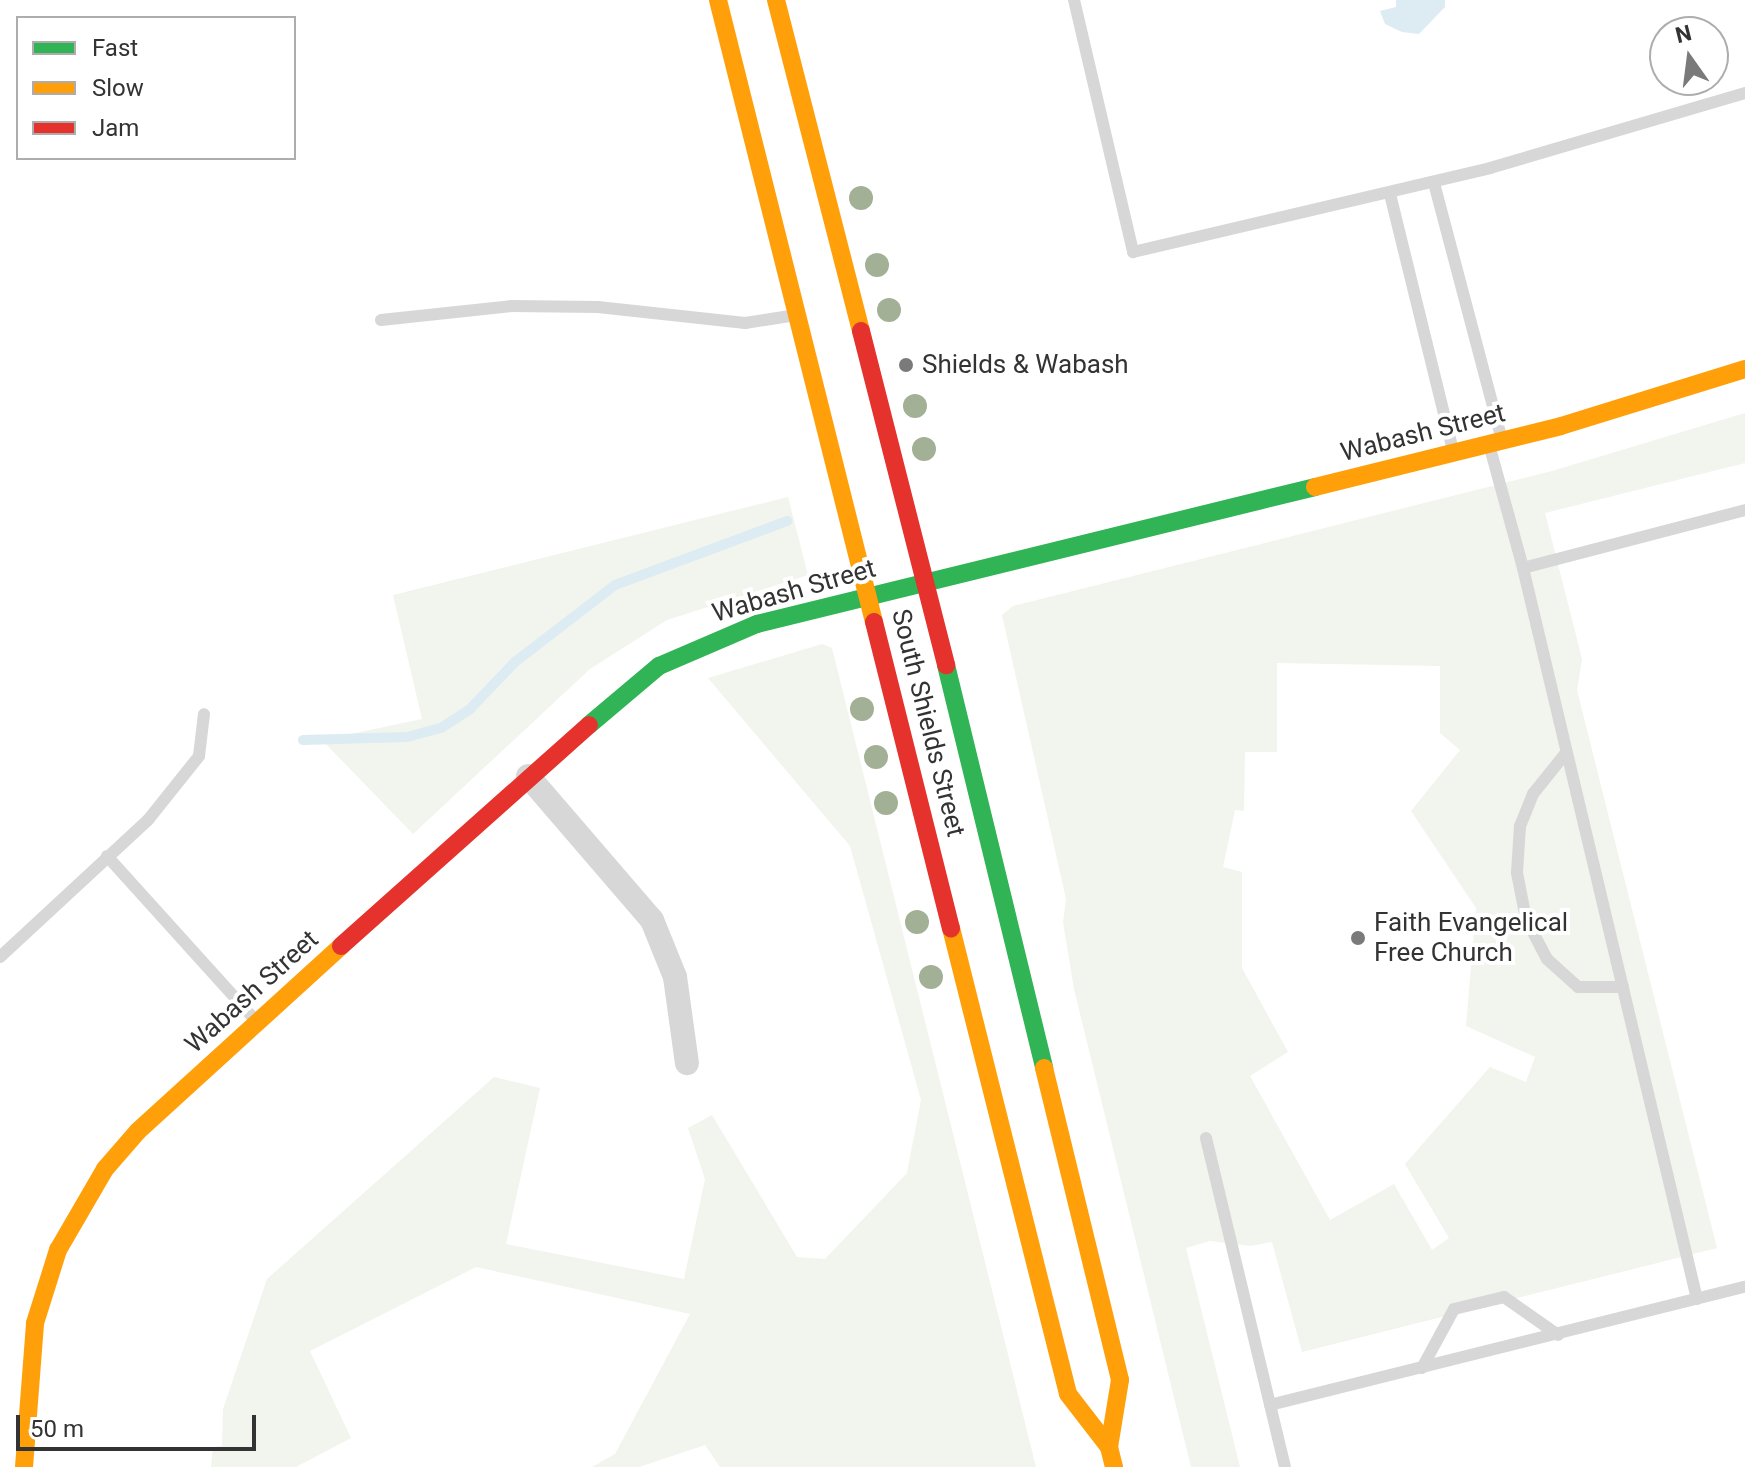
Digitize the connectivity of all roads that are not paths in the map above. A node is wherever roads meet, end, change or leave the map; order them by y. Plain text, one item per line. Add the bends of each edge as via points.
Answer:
1 (718, 0) edge
2 (776, 0) edge
3 (1074, 0) edge
4 (1745, 93) edge
5 (1434, 183) junction
6 (1390, 194) junction
7 (799, 314) junction
8 (381, 320) dead end
9 (1745, 369) edge
10 (1496, 442) junction
11 (1453, 452) junction
12 (1745, 510) edge
13 (1523, 568) junction
14 (926, 582) junction
15 (870, 596) junction
16 (204, 714) dead end
17 (1565, 754) junction
18 (528, 776) junction
19 (107, 856) junction
20 (0, 957) edge
21 (1623, 987) junction
22 (257, 1022) junction
23 (687, 1063) dead end
24 (1206, 1138) dead end
25 (1745, 1287) edge
26 (1697, 1299) junction
27 (1558, 1335) junction
28 (1422, 1368) junction
29 (1270, 1405) junction
30 (1109, 1447) junction
31 (24, 1467) edge
32 (1114, 1467) edge
33 (1285, 1467) edge

1 - 7 main road, South Shields Street
2 - 14 main road, South Shields Street
3 - 6 lane via 1133,252
4 - 5 lane
5 - 6 lane
5 - 10 lane
6 - 11 lane
7 - 8 lane via 745,323 598,307 511,306
7 - 15 main road, South Shields Street
9 - 10 main road, Wabash Street
10 - 11 main road, Wabash Street
10 - 13 lane
11 - 14 main road, Wabash Street
12 - 13 lane
13 - 17 lane
14 - 15 main road, Wabash Street
14 - 30 main road, South Shields Street via 1120,1380
15 - 18 main road, Wabash Street via 757,624 659,666
15 - 30 main road, South Shields Street via 1068,1394
16 - 19 lane via 199,756 148,820
17 - 21 lane
17 - 21 lane via 1533,794 1520,826 1517,873 1526,919 1547,959 1578,987
18 - 22 main road, Wabash Street
18 - 23 street via 652,920 675,977
19 - 20 lane
19 - 22 lane
21 - 26 lane
22 - 31 main road, Wabash Street via 138,1131 83,1201 58,1250 35,1323
24 - 29 lane
25 - 26 lane
26 - 27 lane
27 - 28 lane
27 - 28 lane via 1504,1297 1454,1309
28 - 29 lane
29 - 33 lane
30 - 32 main road, South Shields Street

